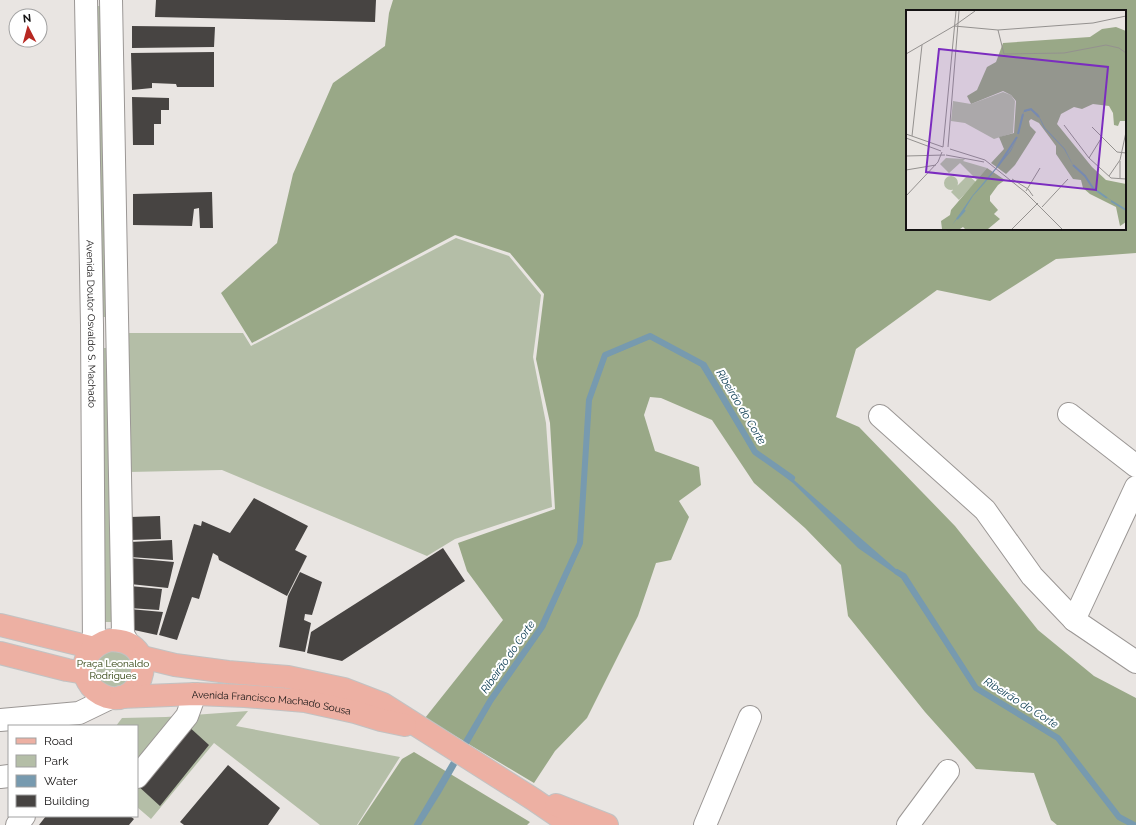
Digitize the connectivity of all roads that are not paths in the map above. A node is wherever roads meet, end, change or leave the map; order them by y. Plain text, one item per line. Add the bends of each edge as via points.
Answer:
1 (86, 0) edge
2 (111, 0) edge
3 (92, 325) junction
4 (116, 327) junction
5 (1069, 414) dead end
6 (880, 416) dead end
7 (1136, 466) edge
8 (1136, 487) edge
9 (1074, 620) junction
10 (0, 625) edge
11 (94, 648) junction
12 (135, 650) junction
13 (0, 653) edge
14 (1136, 662) edge
15 (86, 677) junction
16 (195, 694) junction
17 (116, 697) junction
18 (750, 717) dead end
19 (0, 720) edge
20 (78, 720) edge
21 (420, 728) junction
22 (948, 771) dead end
23 (138, 776) edge
24 (533, 799) junction
25 (23, 817) edge
26 (17, 825) edge
27 (571, 825) edge
28 (607, 825) edge
29 (705, 825) edge
30 (908, 825) edge

1 - 3 street, Avenida Doutor Osvaldo S. Machado
2 - 4 street
3 - 4 street
3 - 11 street, Avenida Doutor Osvaldo S. Machado
4 - 12 street via 123,634
5 - 7 street
6 - 9 street via 985,510 1032,576
8 - 9 street
9 - 14 street
10 - 11 main road
11 - 12 main road via 100,643 119,640
11 - 15 main road via 85,664
12 - 17 main road via 143,667 142,677 131,692
12 - 21 main road, Avenida Francisco Machado Sousa via 175,665 288,677 344,689 382,704
13 - 15 main road
15 - 17 main road via 93,689 101,695
15 - 20 street
16 - 17 main road, Avenida Francisco Machado Sousa
16 - 21 main road, Avenida Francisco Machado Sousa via 305,701
16 - 23 street via 187,716
17 - 20 street
18 - 29 street
19 - 20 street
21 - 24 main road, Avenida Francisco Machado Sousa
22 - 30 street
24 - 27 main road, Avenida Francisco Machado Sousa
24 - 28 main road, Avenida Francisco Machado Sousa via 565,808
25 - 26 street

